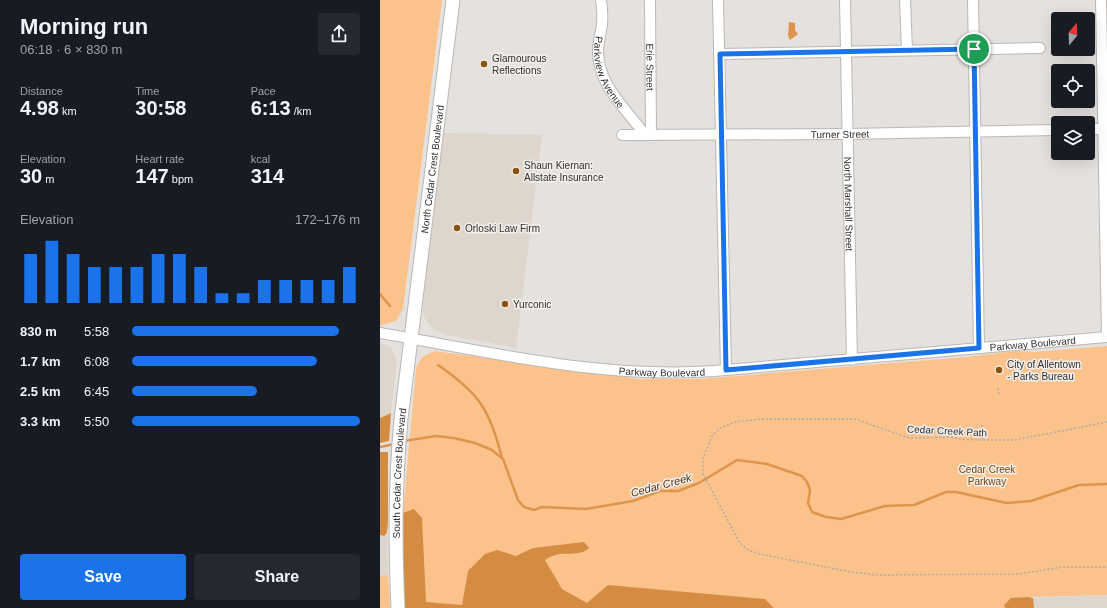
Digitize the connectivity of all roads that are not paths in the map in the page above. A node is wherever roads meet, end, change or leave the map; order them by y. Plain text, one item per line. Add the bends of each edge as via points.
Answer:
1 (453, 0) edge
2 (601, 0) edge
3 (650, 0) edge
4 (718, 0) edge
5 (845, 0) edge
6 (905, 0) edge
7 (973, 0) edge
8 (1101, 0) edge
9 (1104, 47) edge
10 (1040, 48) dead end
11 (974, 49) junction
12 (907, 50) junction
13 (846, 51) junction
14 (720, 54) junction
15 (1105, 129) edge
16 (1051, 130) edge
17 (976, 131) junction
18 (720, 134) junction
19 (847, 134) junction
20 (622, 135) dead end
21 (648, 135) junction
22 (380, 333) edge
23 (1107, 337) edge
24 (410, 338) junction
25 (979, 348) junction
26 (852, 360) junction
27 (726, 370) junction
28 (398, 608) edge

1 - 24 main road, North Cedar Crest Boulevard
2 - 21 street, Parkview Avenue via 602,23 598,51 604,81 613,96
3 - 21 street, Erie Street
4 - 14 street
5 - 13 street, North Marshall Street
6 - 12 street
7 - 11 street
8 - 9 street
9 - 15 street
10 - 11 street
11 - 12 street
11 - 17 street
12 - 13 street
13 - 14 street
13 - 19 street, North Marshall Street
14 - 18 street
15 - 23 street
16 - 17 street, Turner Street
17 - 19 street, Turner Street
17 - 25 street
18 - 19 street, Turner Street
18 - 21 street, Turner Street
18 - 27 street
19 - 26 street, North Marshall Street
20 - 21 street, Turner Street
22 - 24 street, Parkway Boulevard
23 - 25 street, Parkway Boulevard
24 - 27 street, Parkway Boulevard via 578,366 655,373
24 - 28 main road, South Cedar Crest Boulevard via 397,463 395,525
25 - 26 street, Parkway Boulevard
26 - 27 street, Parkway Boulevard

